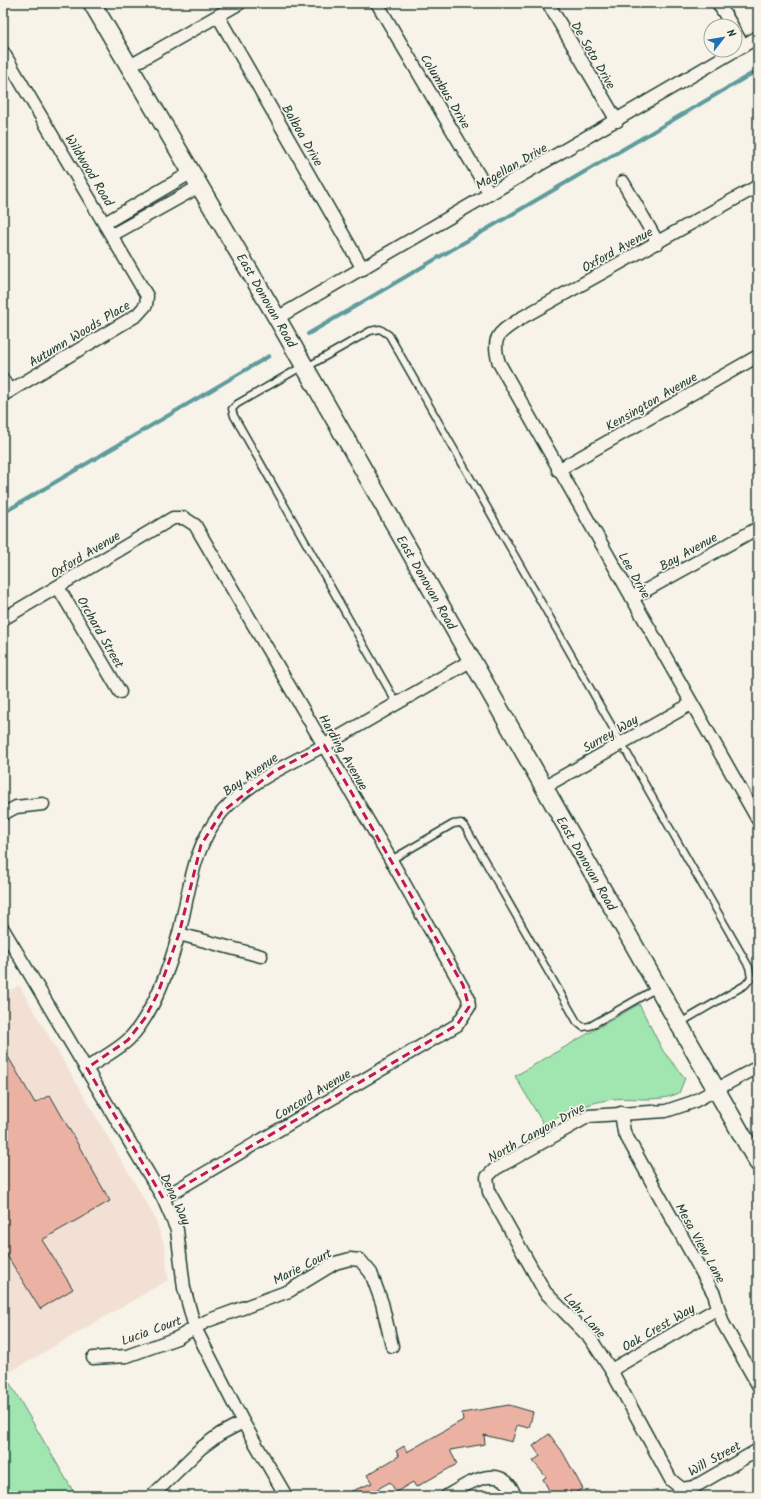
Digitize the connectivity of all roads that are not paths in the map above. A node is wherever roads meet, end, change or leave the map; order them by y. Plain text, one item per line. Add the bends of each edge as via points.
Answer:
1 (92, 3) edge
2 (240, 3) edge
3 (377, 3) edge
4 (548, 3) edge
5 (718, 3) edge
6 (218, 16) junction
7 (727, 18) edge
8 (758, 37) edge
9 (743, 46) edge
10 (3, 52) edge
11 (723, 58) edge
12 (130, 66) junction
13 (617, 121) junction
14 (196, 179) junction
15 (622, 182) dead end
16 (758, 186) edge
17 (490, 194) junction
18 (105, 224) junction
19 (112, 235) junction
20 (658, 243) junction
21 (363, 269) junction
22 (146, 305) joint
23 (277, 318) junction
24 (495, 342) joint
25 (758, 356) edge
26 (305, 366) junction
27 (3, 380) edge
28 (6, 393) edge
29 (558, 470) junction
30 (184, 518) joint
31 (758, 528) edge
32 (58, 586) junction
33 (632, 598) junction
34 (3, 619) edge
35 (472, 660) junction
36 (120, 692) dead end
37 (397, 704) junction
38 (691, 704) junction
39 (621, 743) junction
40 (324, 745) junction
41 (544, 787) junction
42 (43, 804) dead end
43 (3, 814) edge
44 (758, 820) edge
45 (391, 860) junction
46 (3, 929) edge
47 (179, 934) junction
48 (261, 956) dead end
49 (658, 987) junction
50 (469, 1007) joint
51 (679, 1024) junction
52 (758, 1066) edge
53 (87, 1068) junction
54 (716, 1089) junction
55 (621, 1113) junction
56 (758, 1163) edge
57 (487, 1177) joint
58 (163, 1198) junction
59 (718, 1308) junction
60 (195, 1328) junction
61 (392, 1346) dead end
62 (93, 1358) dead end
63 (611, 1370) junction
64 (758, 1385) edge
65 (242, 1422) junction
66 (758, 1450) edge
67 (682, 1489) joint
68 (152, 1496) edge
69 (286, 1496) edge
70 (447, 1496) edge
71 (515, 1496) edge

1 - 12 street, East Donovan Road
2 - 6 street
3 - 17 street, Columbus Drive
4 - 13 street, De Soto Drive
5 - 7 street
6 - 12 street
6 - 21 street, Balboa Drive
8 - 9 street, Magellan Drive
10 - 18 street, Wildwood Road
11 - 13 street, Magellan Drive
12 - 14 street, East Donovan Road
13 - 17 street, Magellan Drive
14 - 18 street
14 - 19 street
14 - 23 street, East Donovan Road
15 - 20 street
16 - 20 street, Oxford Avenue
17 - 21 street, Magellan Drive
18 - 19 street, Wildwood Road
19 - 22 street, Wildwood Road via 147,296
20 - 24 street, Oxford Avenue via 523,318 500,333
21 - 23 street, Magellan Drive
22 - 28 street, Autumn Woods Place via 137,315
23 - 26 street, East Donovan Road
24 - 29 street, Lee Drive via 494,349 499,363
25 - 29 street, Kensington Avenue
26 - 35 street, East Donovan Road
26 - 37 lane via 232,409
26 - 39 lane via 370,331 380,328 389,335
27 - 28 street
29 - 33 street, Lee Drive
30 - 32 street, Oxford Avenue via 173,518
30 - 40 street, Harding Avenue via 195,525
31 - 33 street, Bay Avenue
32 - 34 street, Oxford Avenue
32 - 36 street, Orchard Street
33 - 38 street, Lee Drive
35 - 37 street, Bay Avenue
35 - 41 street, East Donovan Road
37 - 40 street, Bay Avenue
38 - 39 street, Surrey Way
38 - 44 street, Lee Drive
39 - 41 street, Surrey Way
39 - 51 lane via 749,967 751,978 745,985
40 - 45 street, Harding Avenue
40 - 47 street, Bay Avenue via 273,772 240,795 222,812 195,859
41 - 49 street, East Donovan Road
42 - 43 street via 16,807
45 - 49 lane via 453,824 461,823 577,1022 583,1027 590,1026
45 - 50 street, Harding Avenue via 463,986
46 - 53 street, Dena Way
47 - 48 street
47 - 53 street, Bay Avenue via 158,993 145,1018 128,1040
49 - 51 street, East Donovan Road
50 - 58 street, Concord Avenue via 457,1025
51 - 54 street, East Donovan Road
52 - 54 street, North Canyon Drive
53 - 58 street, Dena Way
54 - 55 street, North Canyon Drive via 693,1102 666,1111
54 - 56 street, East Donovan Road
55 - 57 street, North Canyon Drive via 589,1116 495,1169
55 - 59 street, Mesa View Lane via 624,1132 714,1294
57 - 63 street, Lahr Lane via 489,1192 545,1292 590,1338
58 - 60 street, Dena Way via 177,1230 184,1288
59 - 63 street, Oak Crest Way
59 - 64 street, Mesa View Lane via 722,1323
60 - 61 street, Marie Court via 206,1321 289,1290 335,1263 350,1259 360,1260 371,1273 382,1303
60 - 62 street, Lucia Court via 177,1338 127,1356
60 - 65 street, Dena Way
63 - 67 street, Lahr Lane via 671,1480
65 - 68 street via 201,1448
65 - 69 street, Dena Way
66 - 67 street, Will Street via 694,1487
70 - 71 street via 466,1485 492,1476 508,1484

